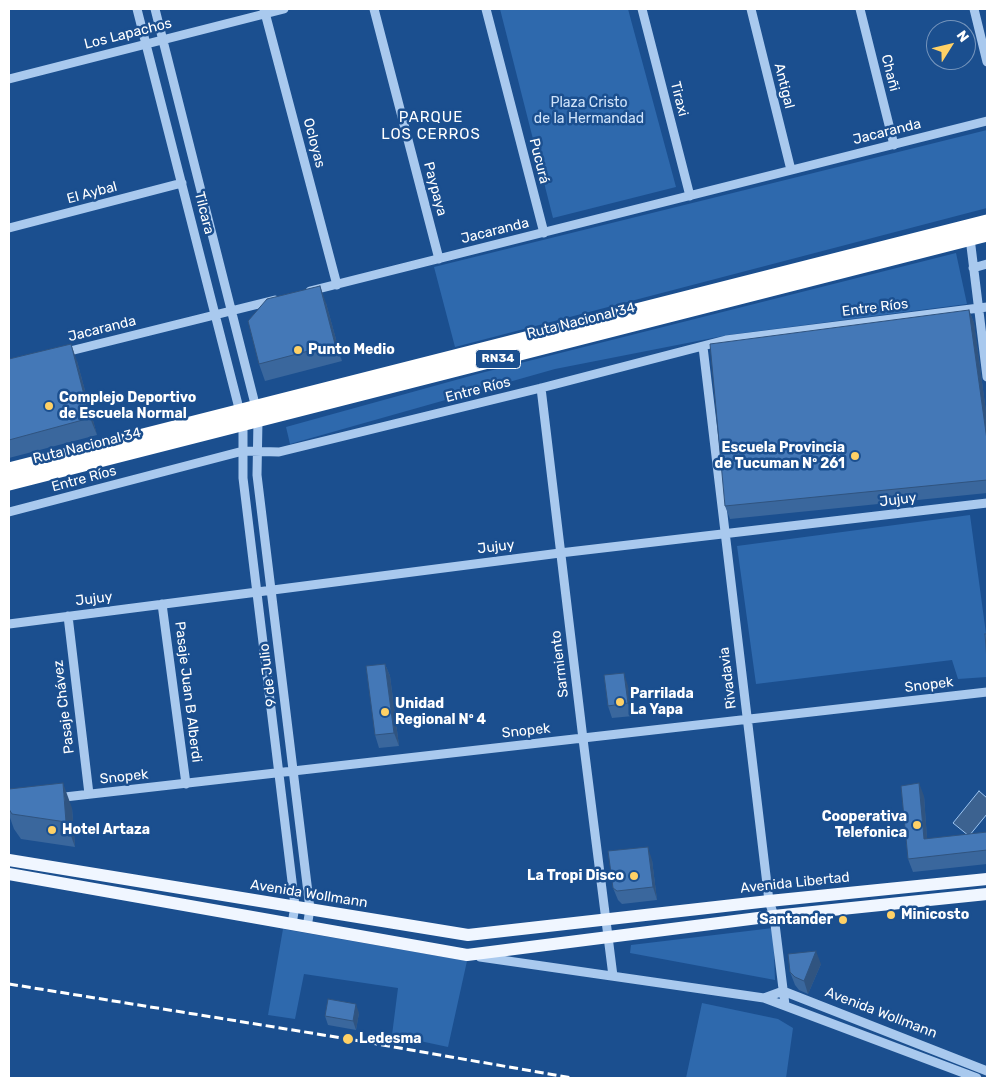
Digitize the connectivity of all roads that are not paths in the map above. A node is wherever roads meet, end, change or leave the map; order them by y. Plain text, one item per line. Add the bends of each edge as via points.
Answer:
1 (137, 9) edge
2 (155, 9) edge
3 (284, 9) edge
4 (374, 9) edge
5 (486, 9) edge
6 (642, 9) edge
7 (751, 9) edge
8 (860, 9) edge
9 (974, 9) edge
10 (265, 11) edge
11 (162, 39) junction
12 (146, 43) junction
13 (987, 62) edge
14 (9, 79) edge
15 (987, 121) edge
16 (894, 144) junction
17 (791, 170) junction
18 (182, 183) junction
19 (690, 196) junction
20 (987, 222) edge
21 (9, 228) edge
22 (544, 233) junction
23 (987, 234) edge
24 (970, 238) junction
25 (439, 259) junction
26 (987, 264) edge
27 (973, 268) junction
28 (337, 285) junction
29 (299, 294) edge
30 (280, 299) edge
31 (983, 308) edge
32 (232, 311) junction
33 (216, 315) junction
34 (703, 347) junction
35 (56, 355) edge
36 (987, 377) edge
37 (540, 388) junction
38 (257, 414) junction
39 (241, 418) junction
40 (243, 452) junction
41 (258, 452) junction
42 (9, 470) edge
43 (9, 483) edge
44 (987, 503) edge
45 (9, 512) edge
46 (725, 533) junction
47 (560, 552) junction
48 (271, 590) junction
49 (257, 592) junction
50 (162, 604) junction
51 (68, 616) junction
52 (9, 624) edge
53 (987, 692) edge
54 (747, 720) junction
55 (583, 738) junction
56 (293, 771) junction
57 (279, 773) junction
58 (186, 784) junction
59 (89, 794) junction
60 (44, 800) edge
61 (9, 860) edge
62 (9, 874) edge
63 (987, 879) edge
64 (987, 894) edge
65 (769, 901) junction
66 (295, 906) junction
67 (310, 909) junction
68 (774, 916) junction
69 (606, 919) junction
70 (292, 924) junction
71 (307, 927) junction
72 (608, 937) junction
73 (467, 955) junction
74 (613, 976) junction
75 (783, 991) junction
76 (764, 998) junction
77 (785, 1005) junction
78 (987, 1070) edge
79 (977, 1078) edge

1 - 12 street, Tilcara
2 - 11 street, Tilcara
3 - 10 street, Los Lapachos
4 - 25 street, Paypaya
5 - 22 street, Pucurá
6 - 19 street, Tiraxi
7 - 17 street, Antigal
8 - 16 street, Chañi
9 - 13 street
10 - 11 street, Los Lapachos
10 - 28 street, Ocloyas
11 - 12 street, Los Lapachos
11 - 32 street, Tilcara
12 - 14 street, Los Lapachos
12 - 18 street, Tilcara
15 - 16 street, Jacaranda
16 - 17 street, Jacaranda
17 - 19 street, Jacaranda
18 - 21 street, El Aybal
18 - 33 street, Tilcara
19 - 22 street, Jacaranda
20 - 38 highway, Ruta Nacional 34 / RN34
22 - 25 street, Jacaranda
23 - 24 highway, Ruta Nacional 34 / RN34
24 - 27 street
24 - 38 highway, Ruta Nacional 34 / RN34
25 - 28 street, Jacaranda
26 - 27 street
27 - 31 street
28 - 29 street, Jacaranda
30 - 32 street, Jacaranda
31 - 34 street, Entre Ríos via 726,340
31 - 36 street
32 - 33 street, Jacaranda
32 - 38 street, Tilcara
33 - 35 street, Jacaranda
33 - 39 street, Tilcara
34 - 37 street, Entre Ríos
34 - 46 street, Rivadavia
37 - 41 street, Entre Ríos via 279,452
37 - 47 street, Sarmiento
38 - 39 highway, Ruta Nacional 34 / RN34
38 - 41 street, 9 de Julio
39 - 40 street, 9 de Julio
39 - 42 highway, Ruta Nacional 34 / RN34
39 - 43 highway, Ruta Nacional 34 / RN34
40 - 41 street, Entre Ríos
40 - 45 street, Entre Ríos
40 - 49 street, 9 de Julio via 243,478
41 - 48 street, 9 de Julio via 257,475
44 - 46 street, Jujuy
46 - 47 street, Jujuy
46 - 54 street, Rivadavia
47 - 48 street, Jujuy
47 - 55 street, Sarmiento
48 - 49 street, Jujuy
48 - 56 street, 9 de Julio
49 - 50 street, Jujuy
49 - 57 street, 9 de Julio
50 - 51 street, Jujuy
50 - 58 street, Pasaje Juan B Alberdi
51 - 52 street, Jujuy
51 - 59 street, Pasaje Chávez
53 - 54 street, Snopek
54 - 55 street, Snopek
54 - 65 street, Rivadavia
55 - 56 street, Snopek
55 - 69 street, Sarmiento
56 - 57 street, Snopek
56 - 67 street, 9 de Julio
57 - 58 street, Snopek
57 - 66 street, 9 de Julio
58 - 59 street, Snopek
59 - 60 street, Snopek
61 - 66 main road, Avenida Wollmann
62 - 70 main road, Avenida Wollmann
63 - 65 main road, Avenida Libertad
64 - 68 main road
65 - 68 street, Rivadavia
65 - 69 main road, Avenida Libertad
66 - 67 main road, Avenida Wollmann
66 - 70 street, 9 de Julio
67 - 69 main road, Avenida Wollmann via 468,935
67 - 71 street, 9 de Julio
68 - 72 main road
68 - 75 street, Rivadavia
69 - 72 street, Sarmiento
70 - 71 main road, Avenida Wollmann
71 - 73 main road, Avenida Wollmann
72 - 73 main road, Avenida Wollmann
72 - 74 street
73 - 74 street, Avenida Wollmann
74 - 76 street, Avenida Wollmann
75 - 76 street, Avenida Wollmann
75 - 77 street, Rivadavia
75 - 78 street, Avenida Wollmann
76 - 77 street, Avenida Wollmann
77 - 79 street, Avenida Wollmann

